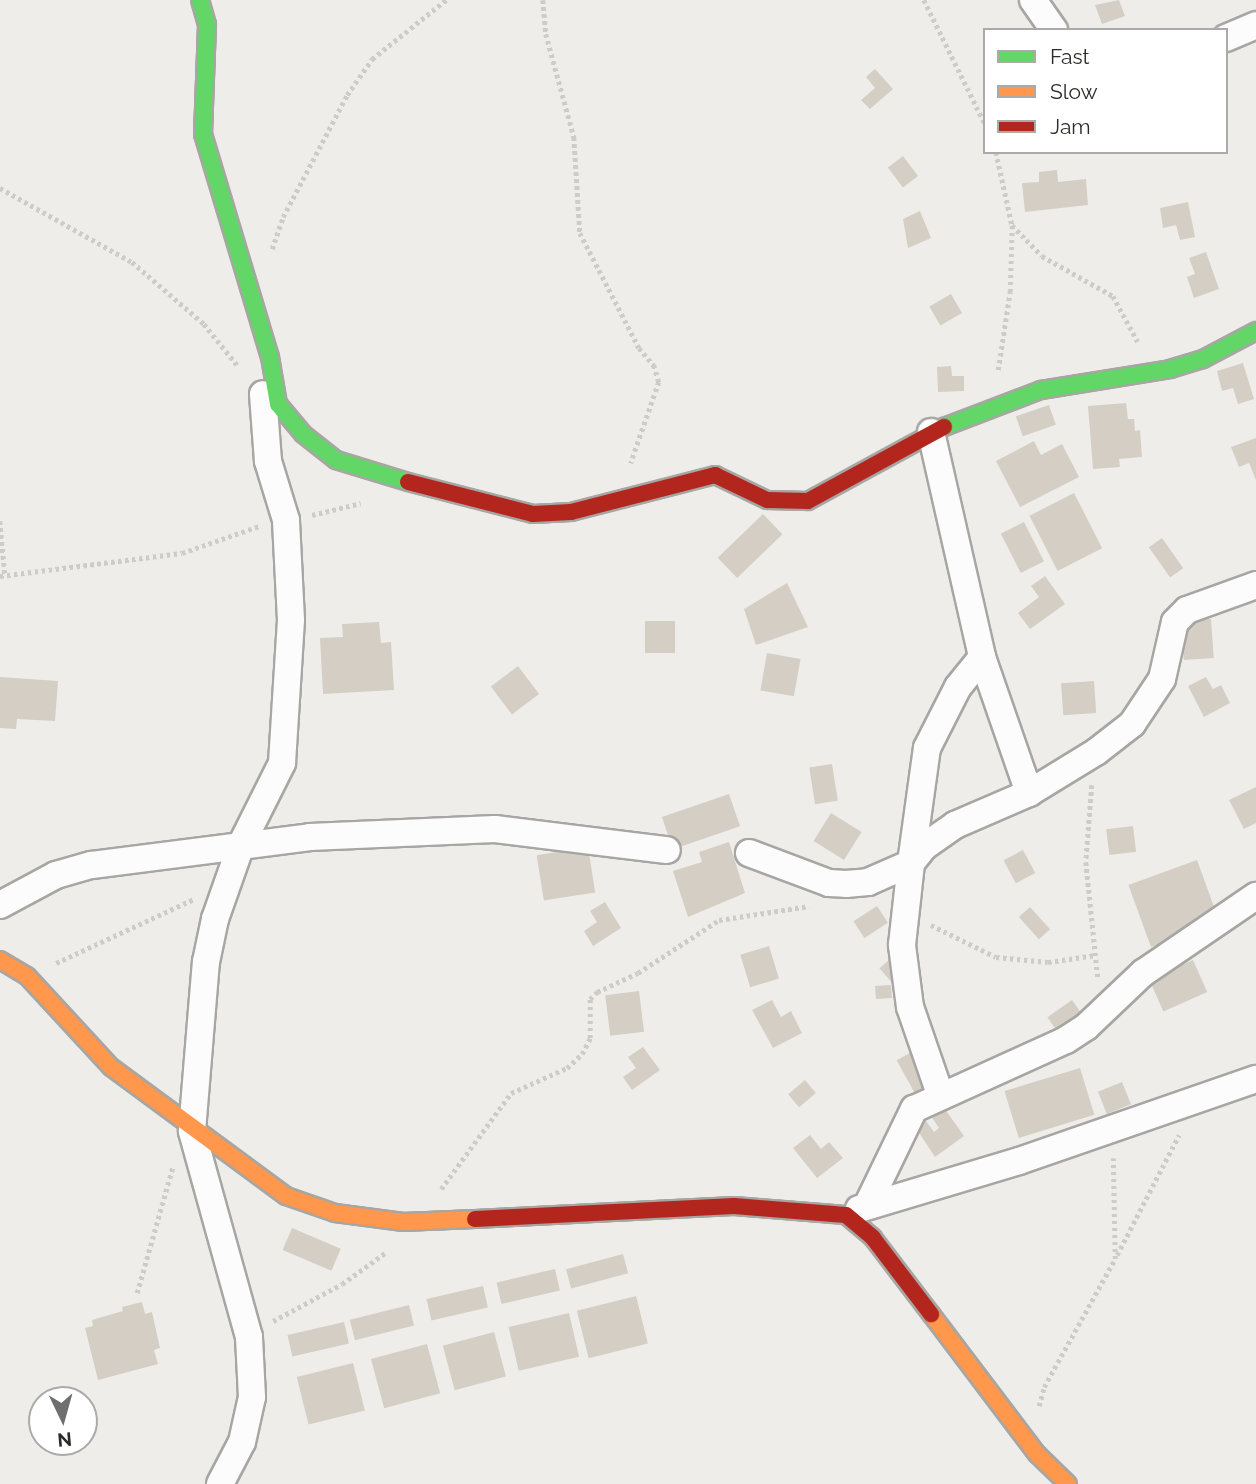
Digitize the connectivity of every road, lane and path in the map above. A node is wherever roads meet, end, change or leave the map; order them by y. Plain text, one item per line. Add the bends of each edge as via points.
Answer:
1 (200, 0) edge
2 (446, 0) edge
3 (543, 0) edge
4 (924, 0) edge
5 (1033, 0) edge
6 (1256, 25) edge
7 (1053, 28) edge
8 (1228, 37) edge
9 (983, 120) edge
10 (996, 154) edge
11 (0, 188) edge
12 (1012, 225) junction
13 (270, 255) dead end
14 (1256, 331) edge
15 (1170, 369) junction
16 (264, 394) joint
17 (991, 406) junction
18 (931, 432) junction
19 (375, 499) dead end
20 (615, 502) junction
21 (286, 520) junction
22 (0, 521) edge
23 (3, 575) edge
24 (1256, 585) edge
25 (982, 657) junction
26 (1096, 752) junction
27 (1029, 793) junction
28 (241, 845) junction
29 (667, 850) dead end
30 (749, 853) dead end
31 (911, 863) junction
32 (226, 884) junction
33 (1256, 896) edge
34 (0, 905) edge
35 (820, 905) dead end
36 (906, 911) junction
37 (1097, 955) junction
38 (0, 960) edge
39 (27, 976) junction
40 (1100, 1015) junction
41 (1256, 1079) edge
42 (940, 1094) junction
43 (1208, 1096) junction
44 (1110, 1129) junction
45 (193, 1137) junction
46 (857, 1209) junction
47 (419, 1222) junction
48 (1115, 1259) junction
49 (136, 1293) dead end
50 (249, 1337) junction
51 (1037, 1454) junction
52 (220, 1484) edge
53 (1068, 1484) edge

1 - 20 street via 207,25 203,134 270,357 278,404 294,424 336,460 533,514 571,512
2 - 13 path via 372,59 347,95 283,217
3 - 20 path via 546,34 574,137 580,233 639,348 654,365 659,382
4 - 9 path
5 - 7 street
6 - 8 street
10 - 12 path
11 - 16 path via 122,257 160,284 204,324
12 - 15 path via 1042,256 1113,296 1144,351
12 - 17 path via 1010,292
14 - 15 street via 1203,359
15 - 17 street via 1041,390
16 - 21 street via 268,461
17 - 18 street
18 - 20 street via 808,502 767,500 731,478 715,474
18 - 25 street
19 - 21 path
21 - 23 path via 182,553
21 - 28 street via 291,620 282,763
22 - 23 path
24 - 26 street via 1181,616 1153,698 1132,724
25 - 27 street
25 - 31 street via 958,687 930,738
26 - 27 street
26 - 37 path via 1086,862
27 - 31 street via 954,825
28 - 29 street via 363,832 495,829
28 - 32 street
28 - 34 street via 92,865 57,875
30 - 31 street via 829,883 868,882
31 - 36 street
32 - 39 path
32 - 45 street via 206,962
33 - 40 street via 1143,973
35 - 47 path via 719,920 638,974 597,992 590,999 590,1038 582,1054 568,1068 511,1093
36 - 37 path via 996,957 1048,962
36 - 42 street via 902,945 910,1007
37 - 40 path
38 - 39 street
39 - 45 street via 111,1068
40 - 42 street via 1066,1040
41 - 43 street
42 - 46 street via 914,1109
43 - 44 street
43 - 48 path via 1160,1166
44 - 46 street
44 - 48 path
45 - 47 street via 286,1196 335,1213
45 - 49 path via 168,1176
45 - 50 street
46 - 47 street via 734,1206
46 - 51 street via 873,1238
47 - 50 path via 373,1264
48 - 51 path via 1044,1387
50 - 52 street via 252,1397 242,1442
51 - 53 street

